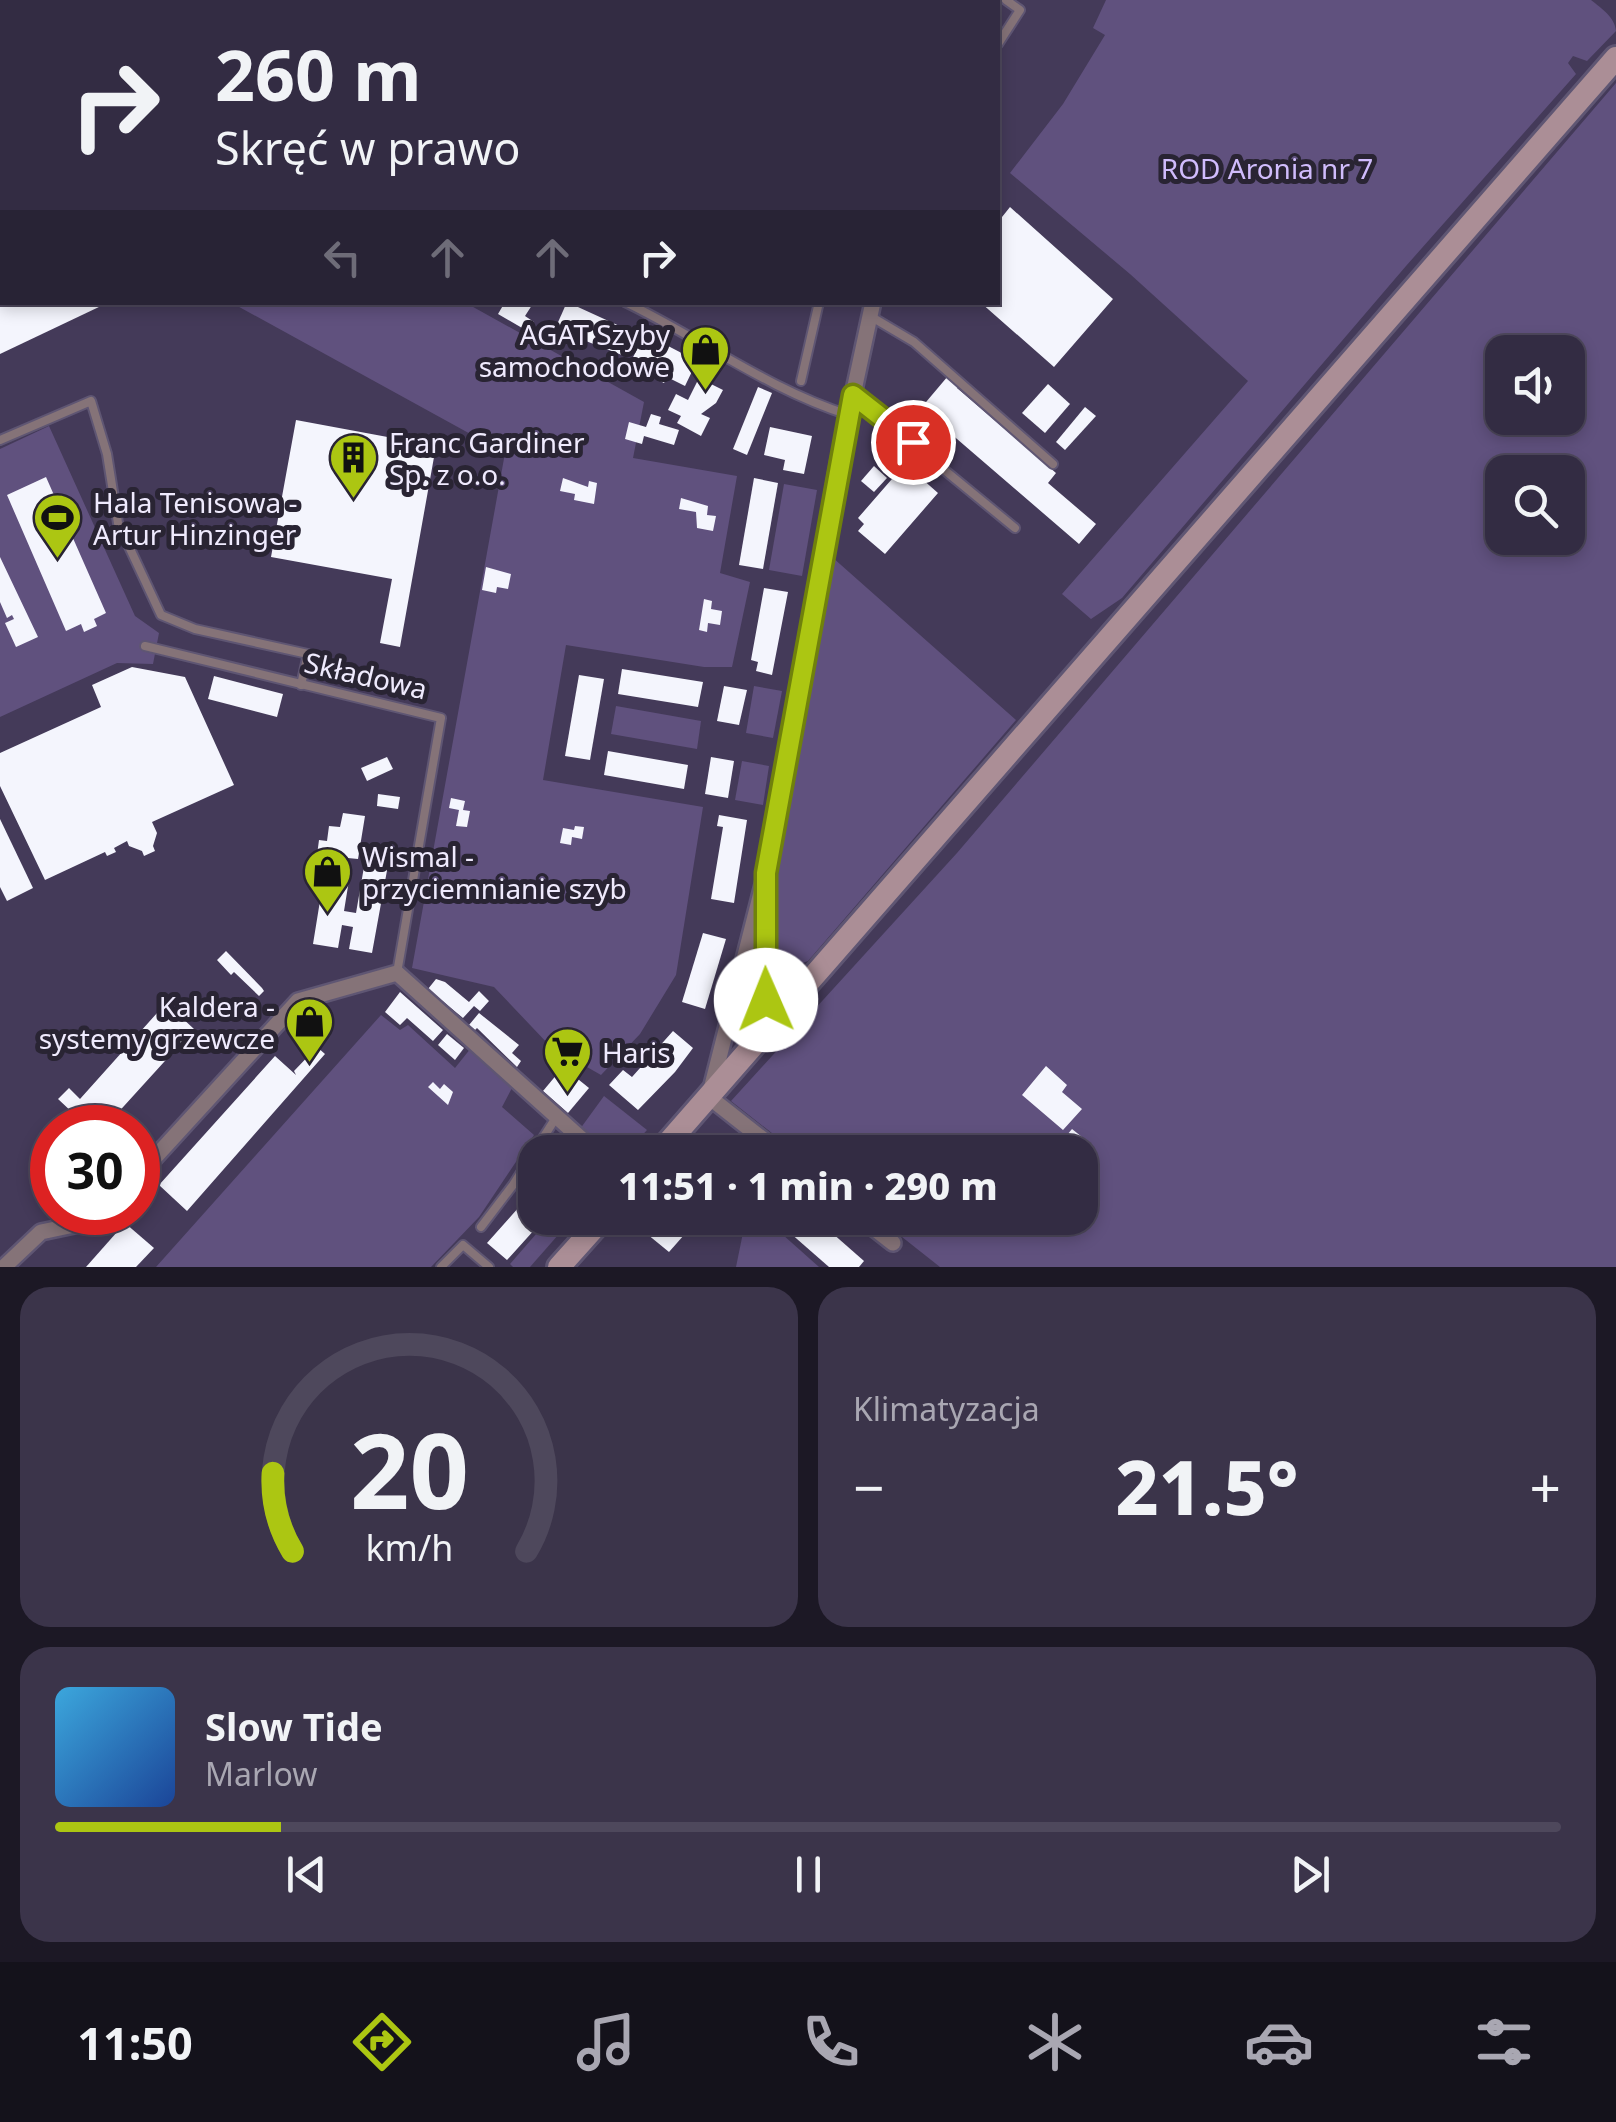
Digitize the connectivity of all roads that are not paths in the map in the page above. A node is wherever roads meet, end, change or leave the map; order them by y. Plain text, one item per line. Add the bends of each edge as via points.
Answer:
1 (1006, 0) edge
2 (1000, 41) edge
3 (1616, 58) edge
4 (630, 305) edge
5 (818, 305) edge
6 (872, 309) edge
7 (801, 381) dead end
8 (853, 395) junction
9 (848, 415) junction
10 (0, 440) edge
11 (1053, 464) dead end
12 (1015, 528) dead end
13 (145, 646) dead end
14 (301, 685) junction
15 (766, 873) junction
16 (766, 964) junction
17 (397, 973) junction
18 (815, 978) junction
19 (732, 1000) junction
20 (770, 1028) junction
21 (709, 1097) junction
22 (556, 1116) junction
23 (546, 1135) edge
24 (577, 1135) edge
25 (675, 1135) edge
26 (757, 1135) edge
27 (160, 1152) edge
28 (518, 1182) edge
29 (481, 1227) dead end
30 (39, 1235) edge
31 (586, 1235) edge
32 (882, 1235) edge
33 (893, 1243) dead end
34 (4, 1267) edge
35 (441, 1267) edge
36 (488, 1267) edge
37 (559, 1267) edge

1 - 2 lane via 1020,10
3 - 18 main road
4 - 9 lane via 778,387
5 - 7 lane
6 - 8 street
6 - 11 lane
8 - 9 street
8 - 12 lane
9 - 15 street
10 - 14 lane via 91,400 118,523 161,615 308,654
13 - 14 lane, Składowa
14 - 17 lane, Składowa via 441,718
15 - 16 street
15 - 19 street
16 - 18 street via 795,980
16 - 20 street
17 - 22 street
17 - 27 street via 298,1001
18 - 20 main road
19 - 20 street
19 - 21 street
20 - 21 main road
21 - 25 main road
21 - 26 street
22 - 23 lane
22 - 24 street
28 - 29 lane
30 - 34 street
31 - 37 main road
32 - 33 street
35 - 36 lane via 463,1245

